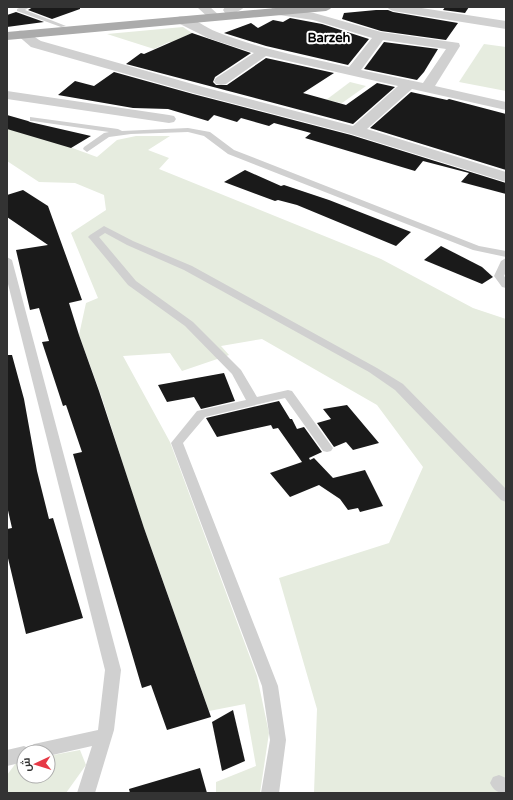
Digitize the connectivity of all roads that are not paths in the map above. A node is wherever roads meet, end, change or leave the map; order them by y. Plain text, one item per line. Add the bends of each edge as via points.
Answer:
1 (27, 7) edge
2 (264, 7) edge
3 (326, 7) edge
4 (393, 7) edge
5 (231, 10) edge
6 (209, 12) edge
7 (276, 12) joint
8 (312, 13) junction
9 (182, 20) junction
10 (506, 25) edge
11 (62, 26) junction
12 (7, 32) edge
13 (22, 34) junction
14 (7, 36) edge
15 (380, 36) junction
16 (264, 52) junction
17 (353, 72) junction
18 (221, 80) dead end
19 (408, 84) junction
20 (427, 88) junction
21 (7, 95) edge
22 (506, 106) edge
23 (33, 119) dead end
24 (169, 119) dead end
25 (356, 131) junction
26 (131, 132) junction
27 (87, 149) dead end
28 (506, 177) edge
29 (506, 254) edge
30 (7, 260) edge
31 (506, 261) edge
32 (506, 285) edge
33 (253, 402) junction
34 (327, 448) dead end
35 (506, 497) edge
36 (104, 736) junction
37 (56, 747) edge
38 (86, 793) edge
39 (270, 793) edge

1 - 11 lane via 19,10
2 - 5 main road
3 - 8 main road
4 - 10 street
5 - 6 main road
5 - 7 main road
6 - 9 main road
6 - 11 main road
7 - 8 street
8 - 15 street
9 - 13 main road
9 - 16 street via 212,35
11 - 12 main road
13 - 14 main road
13 - 25 street via 36,44
15 - 17 street
15 - 20 street via 454,46
16 - 17 street
16 - 18 street
17 - 19 street
19 - 20 street
19 - 25 street
20 - 22 street
21 - 24 street
23 - 26 lane
25 - 28 street
26 - 27 lane via 107,135
26 - 29 lane via 188,130 207,134 231,152 476,248
30 - 36 lane via 112,670
31 - 32 lane via 499,276
33 - 34 lane via 288,394
33 - 35 lane via 237,372 189,324 132,283 93,237 104,229 188,268 373,370 399,387
33 - 39 lane via 201,414 177,443 270,686 278,740
36 - 37 lane
36 - 38 lane

